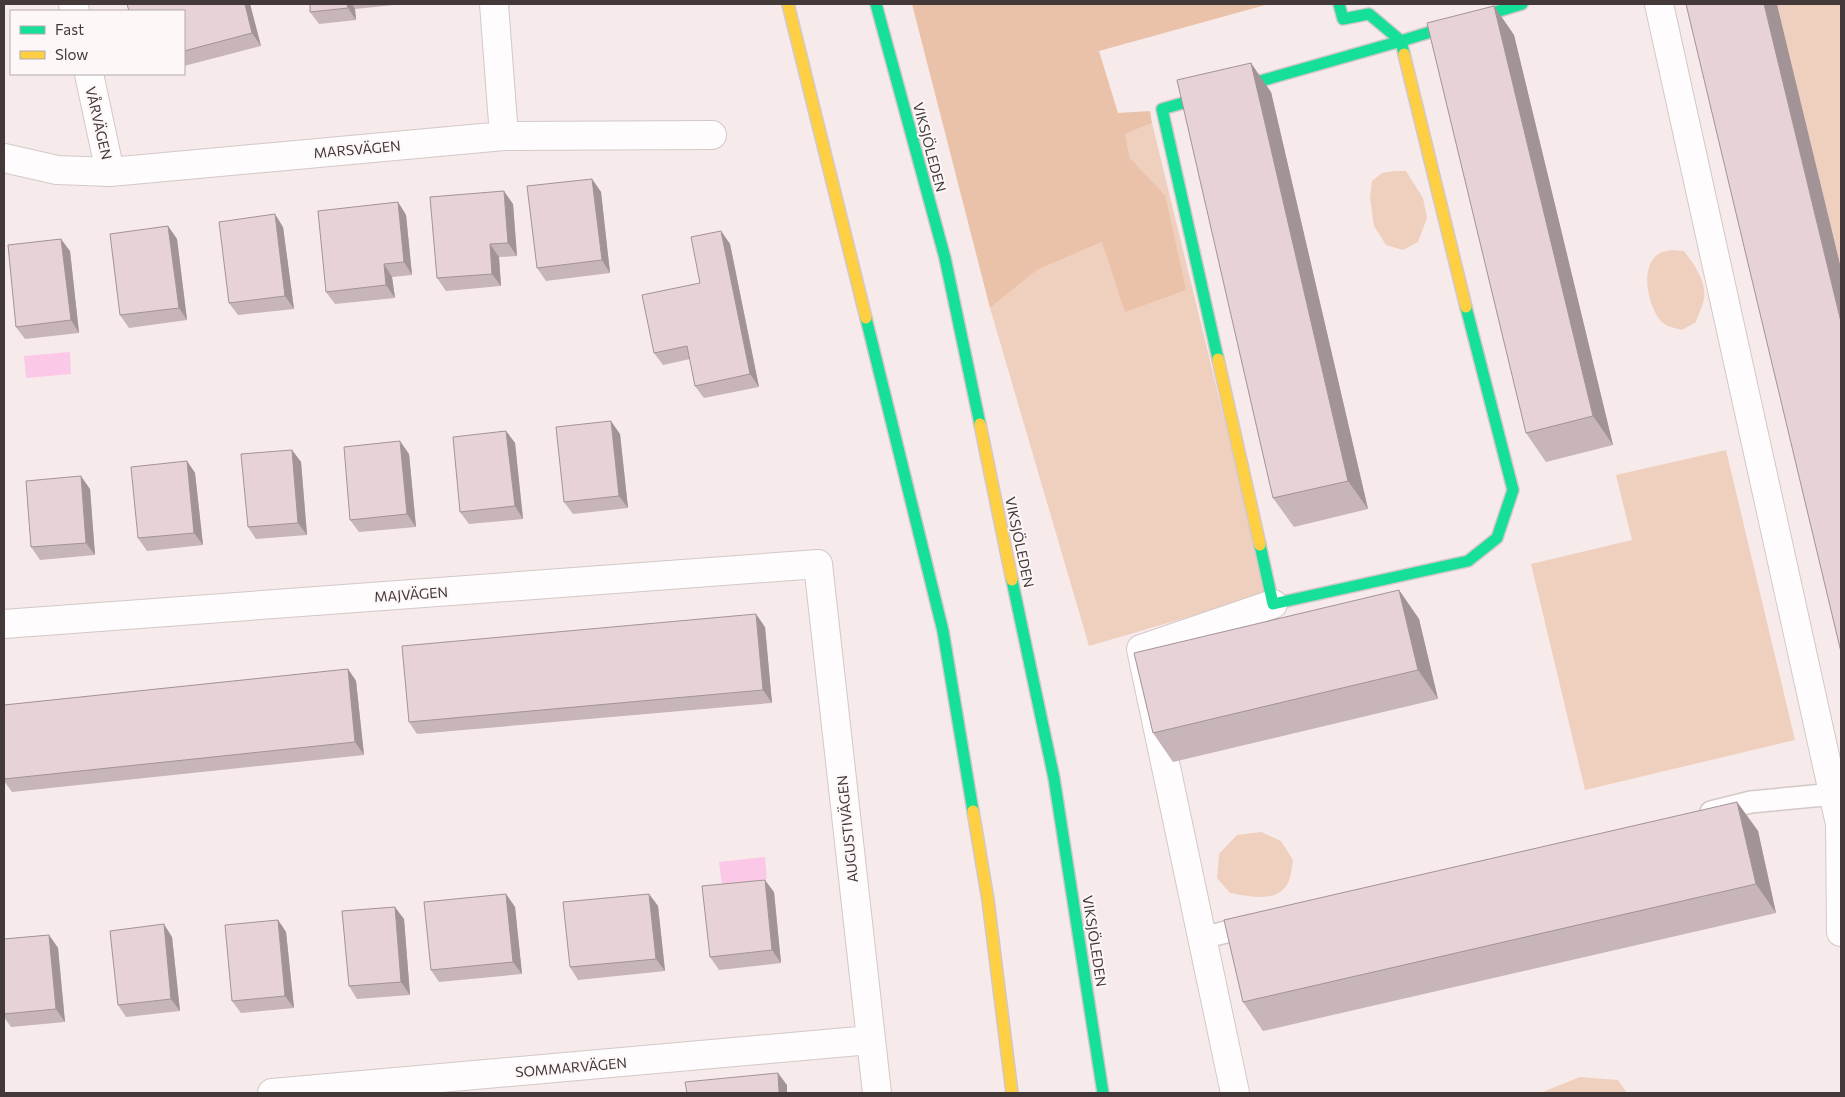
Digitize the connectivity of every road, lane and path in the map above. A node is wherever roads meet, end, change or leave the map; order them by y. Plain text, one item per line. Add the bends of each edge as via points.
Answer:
1 (494, 4) edge
2 (788, 4) edge
3 (876, 4) edge
4 (1339, 4) edge
5 (1659, 4) edge
6 (1513, 5) edge
7 (1400, 41) junction
8 (89, 75) edge
9 (712, 135) dead end
10 (504, 136) junction
11 (4, 158) edge
12 (110, 172) junction
13 (818, 564) joint
14 (1273, 604) junction
15 (4, 624) edge
16 (1834, 794) junction
17 (1693, 816) edge
18 (1270, 922) edge
19 (1841, 932) edge
20 (1202, 938) junction
21 (870, 1040) junction
22 (272, 1093) edge
23 (877, 1093) edge
24 (1012, 1093) edge
25 (1103, 1093) edge
26 (1235, 1093) edge

1 - 10 street
2 - 24 main road via 943,631 988,900
3 - 25 main road, VIKSJÖLEDEN via 944,258 1044,730
4 - 7 main road via 1344,19 1370,14
5 - 16 street
6 - 7 main road
7 - 14 main road via 1513,490 1497,538 1468,561
7 - 14 main road via 1162,109
8 - 12 street, VÅRVÄGEN
9 - 10 street, MARSVÄGEN
10 - 12 street, MARSVÄGEN
11 - 12 street, MARSVÄGEN via 57,170
13 - 15 street, MAJVÄGEN
13 - 21 street, AUGUSTIVÄGEN
14 - 20 street via 1141,649
16 - 17 lane via 1751,802
16 - 19 street via 1840,824
18 - 20 lane
20 - 26 street
21 - 22 street, SOMMARVÄGEN
21 - 23 street, AUGUSTIVÄGEN

